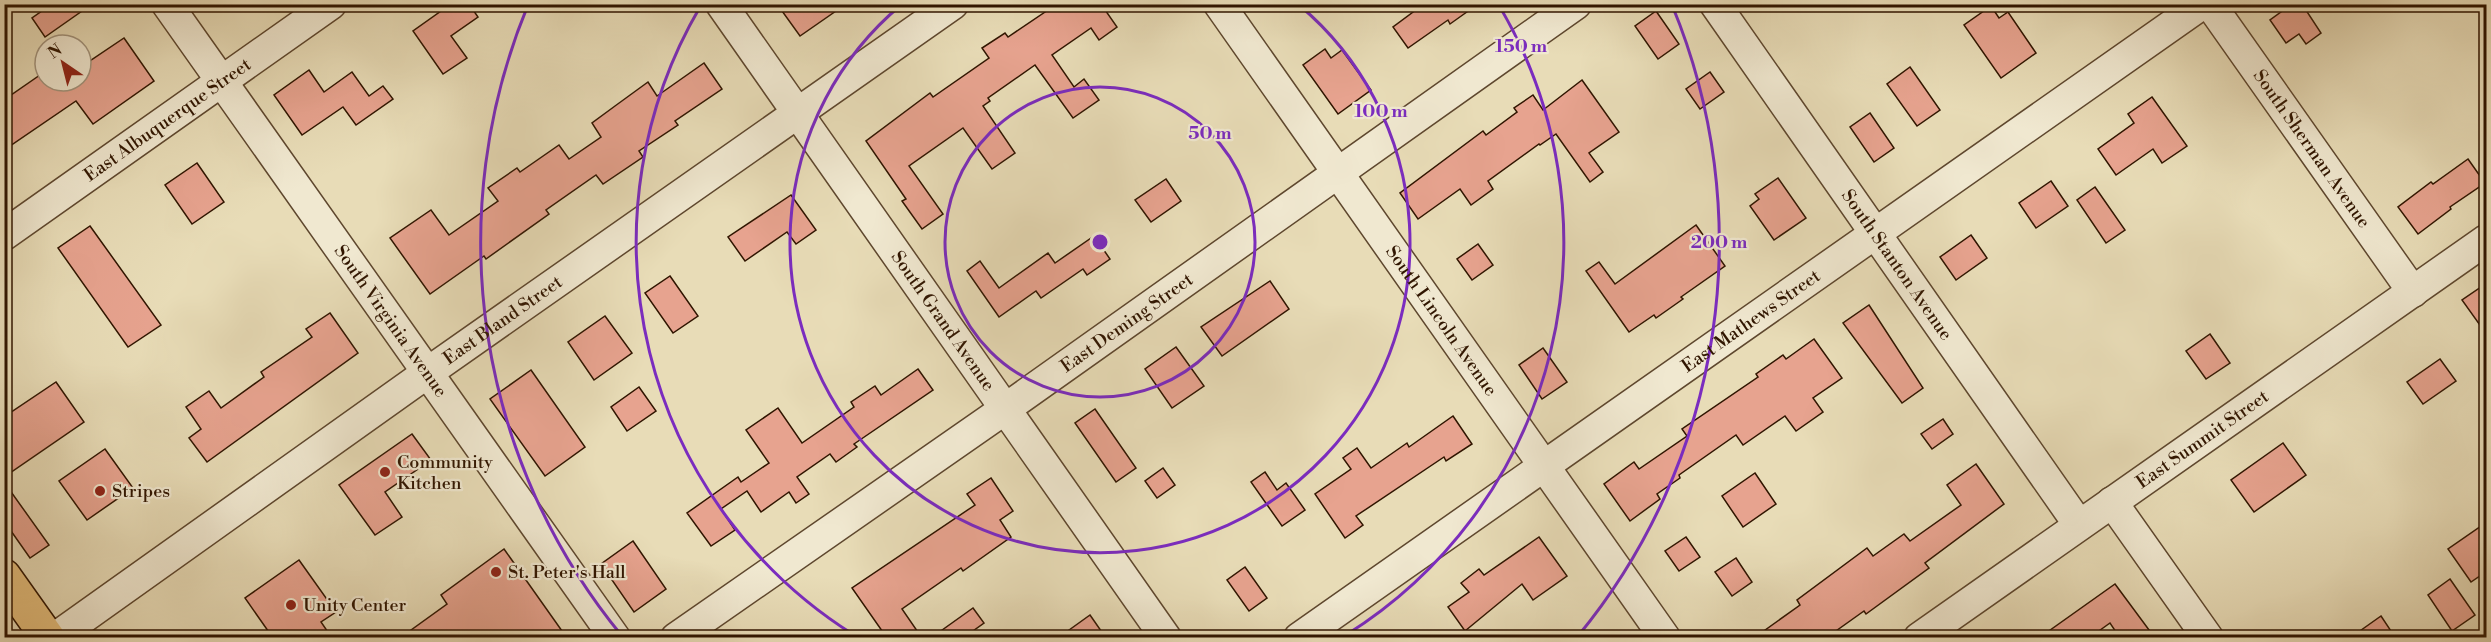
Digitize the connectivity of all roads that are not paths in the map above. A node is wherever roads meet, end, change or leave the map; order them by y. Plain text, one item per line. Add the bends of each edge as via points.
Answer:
1 (167, 4) edge
2 (331, 4) edge
3 (721, 4) edge
4 (952, 4) edge
5 (1219, 4) edge
6 (1576, 4) edge
7 (1715, 4) edge
8 (2202, 4) edge
9 (2210, 4) edge
10 (222, 82) junction
11 (798, 114) junction
12 (1338, 172) junction
13 (1875, 234) junction
14 (4, 235) edge
15 (2487, 240) edge
16 (2413, 292) junction
17 (427, 373) junction
18 (1005, 409) junction
19 (1544, 466) junction
20 (2112, 502) junction
21 (2079, 525) junction
22 (4, 576) edge
23 (48, 638) edge
24 (55, 638) edge
25 (615, 638) edge
26 (676, 638) edge
27 (1166, 638) edge
28 (1299, 638) edge
29 (1665, 638) edge
30 (1919, 638) edge
31 (2208, 638) edge

1 - 10 street, South Virginia Avenue
2 - 10 street, East Albuquerque Street
3 - 11 street, South Grand Avenue
4 - 11 street, East Bland Street
5 - 12 street, South Lincoln Avenue
6 - 12 street, East Deming Street
7 - 13 street, South Stanton Avenue
8 - 13 street, East Mathews Street
9 - 16 street, South Sherman Avenue
10 - 14 street, East Albuquerque Street
10 - 17 street, South Virginia Avenue
11 - 17 street, East Bland Street
11 - 18 street, South Grand Avenue
12 - 18 street, East Deming Street
12 - 19 street, South Lincoln Avenue
13 - 19 street, East Mathews Street
13 - 21 street, South Stanton Avenue
15 - 16 street, East Summit Street
16 - 20 street, East Summit Street
17 - 24 street, East Bland Street
17 - 25 street, South Virginia Avenue
18 - 26 street, East Deming Street
18 - 27 street, South Grand Avenue
19 - 28 street, East Mathews Street
19 - 29 street, South Lincoln Avenue
20 - 21 street, East Summit Street
20 - 31 street
21 - 30 street, East Summit Street
22 - 23 main road

